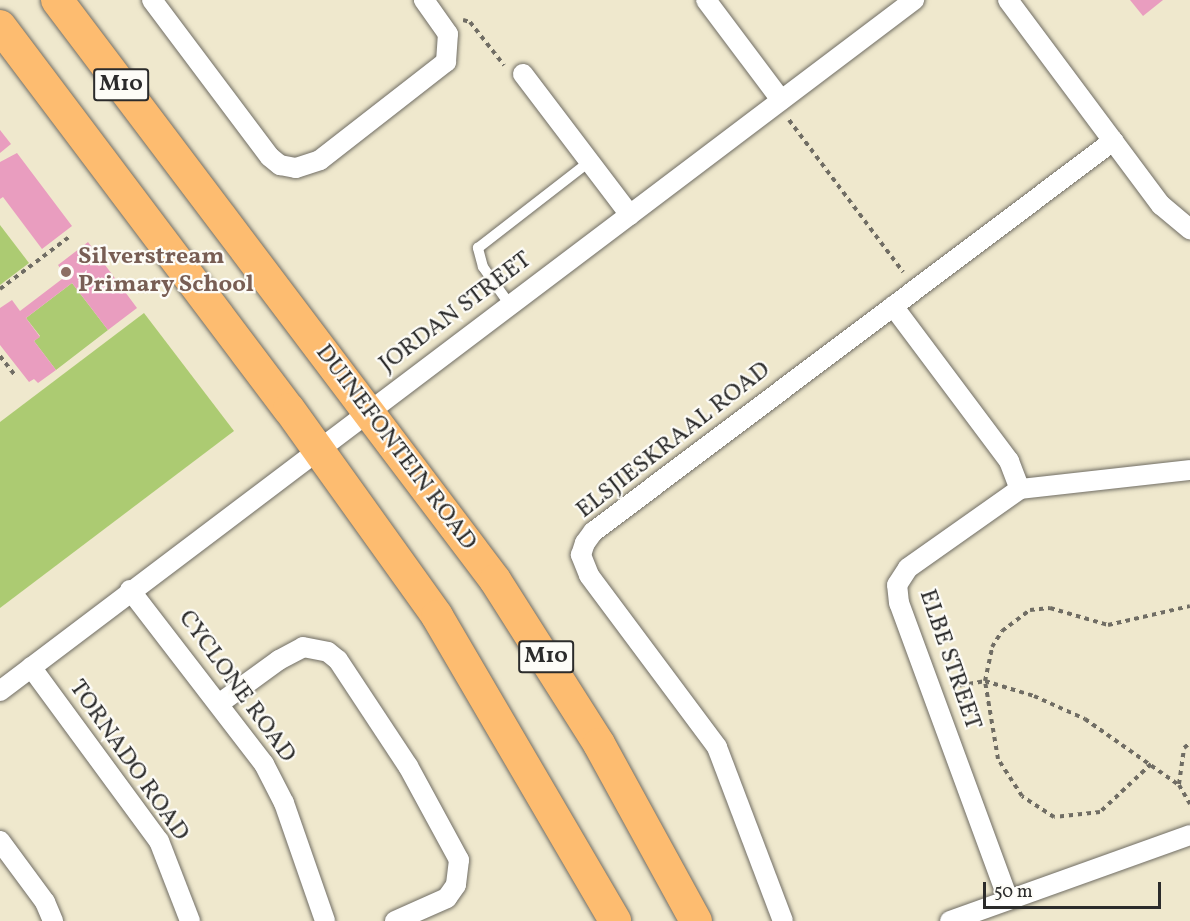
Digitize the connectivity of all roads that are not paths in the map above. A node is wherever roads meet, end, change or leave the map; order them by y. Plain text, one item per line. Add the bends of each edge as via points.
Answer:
1 (57, 0) edge
2 (152, 0) edge
3 (424, 0) edge
4 (706, 0) edge
5 (914, 0) edge
6 (1008, 0) edge
7 (0, 26) edge
8 (514, 70) road end
9 (784, 108) junction
10 (1113, 141) junction
11 (590, 161) junction
12 (630, 215) junction
13 (1190, 229) edge
14 (510, 305) junction
15 (893, 306) junction
16 (367, 411) junction
17 (317, 449) junction
18 (1190, 470) edge
19 (1020, 489) junction
20 (130, 590) junction
21 (31, 667) junction
22 (0, 691) edge
23 (220, 703) junction
24 (1190, 835) edge
25 (0, 841) edge
26 (1008, 899) junction
27 (53, 921) edge
28 (190, 921) edge
29 (326, 921) edge
30 (395, 921) edge
31 (615, 921) edge
32 (696, 921) edge
33 (783, 921) edge
34 (950, 921) edge

1 - 16 main road, DUINEFONTEIN ROAD / M10
2 - 3 street via 270,158 296,168 320,160 446,62 448,34
4 - 9 street
5 - 9 street, JORDAN STREET
6 - 10 street
7 - 17 main road, M10
8 - 11 street
9 - 12 street, JORDAN STREET
10 - 13 street via 1161,205
10 - 15 street, ELSJIESKRAAL ROAD
11 - 12 street
11 - 14 lane via 478,248 483,267
12 - 14 street, JORDAN STREET
14 - 16 street, JORDAN STREET
15 - 19 street via 1009,461
15 - 33 street, ELSJIESKRAAL ROAD via 593,532 581,555 589,575 717,747
16 - 17 street, JORDAN STREET
16 - 32 main road, DUINEFONTEIN ROAD / M10 via 495,580 557,674 642,818
17 - 20 street, JORDAN STREET
17 - 31 main road, M10 via 437,616
18 - 19 street, ELBE STREET
19 - 26 street, ELBE STREET via 908,568 897,585 899,603
20 - 21 street, JORDAN STREET
20 - 23 street, CYCLONE ROAD
21 - 22 street, JORDAN STREET
21 - 28 street, TORNADO ROAD via 159,841
23 - 29 street, CYCLONE ROAD via 274,782
23 - 30 street via 303,647 328,652 338,660 414,774 459,860 456,885 447,898
24 - 26 street
25 - 27 street via 45,902
26 - 34 street

